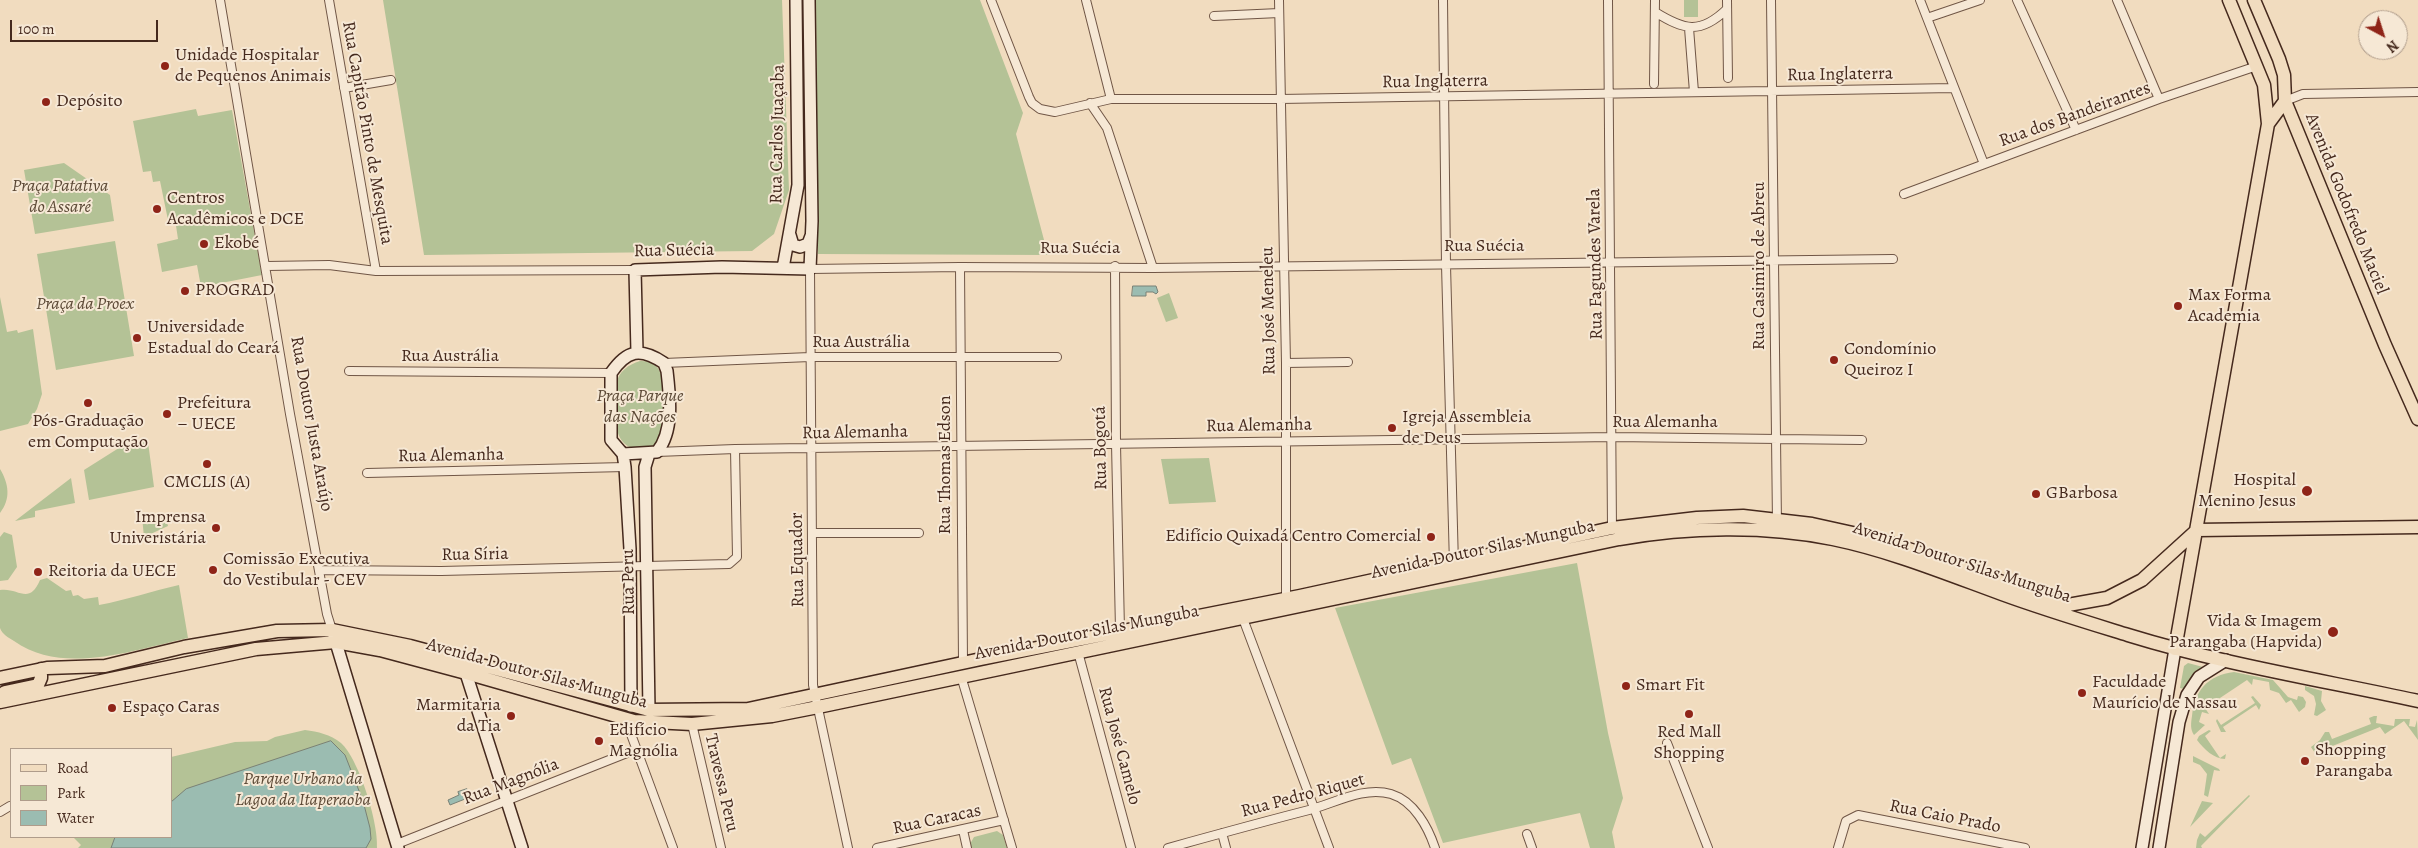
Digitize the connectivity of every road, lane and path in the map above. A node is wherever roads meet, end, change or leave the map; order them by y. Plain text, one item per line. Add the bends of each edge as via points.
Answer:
1 (220, 0) edge
2 (330, 0) edge
3 (796, 0) edge
4 (809, 0) edge
5 (991, 0) edge
6 (1086, 0) edge
7 (1279, 0) edge
8 (1443, 0) edge
9 (1608, 0) edge
10 (1654, 0) edge
11 (1727, 0) edge
12 (1771, 0) edge
13 (1920, 0) edge
14 (1980, 0) edge
15 (2017, 0) edge
16 (2117, 0) edge
17 (2229, 0) edge
18 (2254, 0) edge
19 (1727, 9) junction
20 (1655, 12) junction
21 (1280, 13) junction
22 (1214, 16) dead end
23 (1927, 18) junction
24 (1689, 28) junction
25 (2257, 66) junction
26 (1728, 78) dead end
27 (391, 80) dead end
28 (1654, 84) dead end
29 (344, 88) junction
30 (1954, 88) junction
31 (1773, 91) junction
32 (1694, 92) junction
33 (2418, 92) edge
34 (1610, 93) junction
35 (1445, 97) junction
36 (1111, 99) junction
37 (2160, 99) junction
38 (1280, 100) junction
39 (2285, 101) junction
40 (1090, 104) junction
41 (2268, 124) junction
42 (2076, 130) junction
43 (1984, 164) junction
44 (1904, 194) dead end
45 (812, 234) junction
46 (790, 235) junction
47 (1893, 259) dead end
48 (1776, 260) junction
49 (1610, 263) junction
50 (1446, 265) junction
51 (266, 266) junction
52 (1115, 266) junction
53 (1283, 266) junction
54 (960, 267) junction
55 (783, 268) junction
56 (1153, 268) junction
57 (810, 269) junction
58 (635, 270) junction
59 (376, 271) junction
60 (637, 352) junction
61 (810, 357) junction
62 (1057, 357) dead end
63 (961, 358) junction
64 (1348, 362) dead end
65 (664, 363) junction
66 (1286, 363) junction
67 (349, 371) dead end
68 (611, 373) junction
69 (2418, 419) edge
70 (1613, 437) junction
71 (1777, 438) junction
72 (1286, 440) junction
73 (1862, 440) dead end
74 (1452, 441) junction
75 (1116, 444) junction
76 (960, 446) junction
77 (810, 448) junction
78 (735, 449) junction
79 (653, 453) junction
80 (624, 454) junction
81 (625, 467) junction
82 (367, 473) dead end
83 (1777, 519) junction
84 (2418, 527) edge
85 (1612, 528) junction
86 (2197, 530) junction
87 (919, 532) dead end
88 (1778, 532) junction
89 (813, 533) junction
90 (630, 566) junction
91 (646, 566) junction
92 (1455, 568) junction
93 (320, 570) junction
94 (1287, 604) junction
95 (1241, 613) junction
96 (1120, 630) junction
97 (334, 636) junction
98 (2175, 649) junction
99 (1078, 652) junction
100 (2226, 660) junction
101 (963, 662) junction
102 (632, 664) junction
103 (648, 664) junction
104 (464, 667) junction
105 (41, 669) junction
106 (961, 676) junction
107 (0, 678) edge
108 (0, 696) edge
109 (816, 701) junction
110 (2418, 701) edge
111 (0, 702) edge
112 (631, 706) junction
113 (649, 710) junction
114 (625, 718) junction
115 (692, 724) junction
116 (1667, 743) dead end
117 (637, 749) junction
118 (507, 799) junction
119 (10, 806) edge
120 (1314, 808) junction
121 (0, 812) edge
122 (1004, 820) junction
123 (963, 830) junction
124 (1222, 833) junction
125 (1526, 834) dead end
126 (397, 846) edge
127 (522, 848) edge
128 (673, 848) edge
129 (721, 848) edge
130 (848, 848) edge
131 (877, 848) edge
132 (967, 848) edge
133 (1012, 848) edge
134 (1131, 848) edge
135 (1168, 848) edge
136 (1226, 848) edge
137 (1329, 848) edge
138 (1435, 848) edge
139 (1532, 848) edge
140 (1708, 848) edge
141 (1838, 848) edge
142 (2025, 848) edge
143 (2142, 848) edge
144 (2159, 848) edge

1 - 51 street, Rua Doutor Justa Araújo
2 - 29 street, Rua Capitão Pinto de Mesquita
3 - 46 street, Rua Carlos Juaçaba via 798,185
4 - 45 street, Rua Carlos Juaçaba
5 - 40 street, Rua Inglaterra via 1032,103 1046,112
6 - 36 street
7 - 21 street, Rua José Meneleu
8 - 35 street
9 - 34 street, Rua Fagundes Varela
10 - 20 street
11 - 19 street
12 - 31 street, Rua Casimiro de Abreu
13 - 23 street
14 - 23 street
15 - 42 street
16 - 37 street
17 - 25 main road
18 - 39 main road, Avenida Godofredo Maciel via 2284,75
19 - 24 street via 1701,27
19 - 26 street
20 - 24 street via 1672,24
20 - 28 street
21 - 22 street
21 - 38 street, Rua José Meneleu
23 - 30 street
24 - 32 street
25 - 37 street, Rua dos Bandeirantes
25 - 41 main road via 2264,85
27 - 29 street
29 - 59 street, Rua Capitão Pinto de Mesquita
30 - 31 street, Rua Inglaterra
30 - 43 street
31 - 32 street, Rua Inglaterra
31 - 48 street, Rua Casimiro de Abreu
32 - 34 street, Rua Inglaterra
33 - 39 street via 2303,94
34 - 35 street, Rua Inglaterra
34 - 49 street, Rua Fagundes Varela
35 - 38 street, Rua Inglaterra
35 - 50 street
36 - 38 street, Rua Inglaterra
36 - 40 street, Rua Inglaterra
37 - 42 street, Rua dos Bandeirantes
38 - 53 street, Rua José Meneleu
39 - 41 main road
39 - 69 main road, Avenida Godofredo Maciel
40 - 56 street via 1106,128
41 - 86 main road
42 - 43 street, Rua dos Bandeirantes
43 - 44 street, Rua dos Bandeirantes
45 - 46 street via 808,244 800,247 793,245
45 - 57 street, Rua Carlos Juaçaba
46 - 55 street, Rua Carlos Juaçaba
47 - 48 street, Rua Suécia
48 - 49 street, Rua Suécia
48 - 71 street, Rua Casimiro de Abreu
49 - 50 street, Rua Suécia
49 - 70 street, Rua Fagundes Varela
50 - 53 street, Rua Suécia
50 - 74 street
51 - 59 street, Rua Suécia via 329,265
51 - 93 street, Rua Doutor Justa Araújo
52 - 54 street, Rua Suécia
52 - 56 street, Rua Suécia
52 - 75 street, Rua Bogotá
53 - 56 street, Rua Suécia
53 - 66 street, Rua José Meneleu
54 - 57 street, Rua Suécia
54 - 63 street, Rua Thomas Edson
55 - 57 street, Rua Suécia
55 - 58 street, Rua Suécia
57 - 61 street, Rua Equador
58 - 59 street, Rua Suécia
58 - 60 street
60 - 65 street via 651,355
60 - 68 street via 621,360
61 - 63 street, Rua Austrália
61 - 65 street, Rua Austrália
61 - 77 street, Rua Equador
62 - 63 street, Rua Austrália
63 - 76 street, Rua Thomas Edson
64 - 66 street
65 - 79 street, Rua Peru via 668,379 668,427 663,445
66 - 72 street, Rua José Meneleu
67 - 68 street, Rua Austrália
68 - 80 street via 610,440
70 - 71 street, Rua Alemanha
70 - 74 street, Rua Alemanha
70 - 85 street, Rua Fagundes Varela
71 - 73 street, Rua Alemanha
71 - 83 street, Rua Casimiro de Abreu
72 - 74 street, Rua Alemanha
72 - 75 street, Rua Alemanha
72 - 94 street, Rua José Meneleu
74 - 92 street
75 - 76 street, Rua Alemanha
75 - 96 street, Rua Bogotá
76 - 77 street, Rua Alemanha
76 - 101 street, Rua Thomas Edson
77 - 78 street, Rua Alemanha
77 - 89 street, Rua Equador
78 - 79 street, Rua Alemanha
78 - 91 street via 737,557 729,564
79 - 80 street
79 - 91 street, Rua Peru via 644,467
80 - 81 street, Rua Peru
81 - 82 street, Rua Alemanha
81 - 90 street, Rua Peru
83 - 85 main road, Avenida Doutor Silas Munguba via 1743,516 1697,518
83 - 86 main road, Avenida Doutor Silas Munguba via 1834,527 1880,539 2068,605 2107,598 2142,580
83 - 88 street, Rua Casimiro de Abreu
84 - 86 main road
85 - 92 main road, Avenida Doutor Silas Munguba
86 - 98 main road
87 - 89 street
88 - 92 main road, Avenida Doutor Silas Munguba via 1715,529 1636,536
88 - 98 main road, Avenida Doutor Silas Munguba via 1832,539 1878,551 2021,601
89 - 109 street, Rua Equador via 813,686
90 - 91 street, Rua Síria
90 - 93 street, Rua Síria via 441,572
90 - 102 street, Rua Peru
91 - 103 street, Rua Peru
92 - 94 main road, Avenida Doutor Silas Munguba
93 - 97 street, Rua Doutor Justa Araújo
94 - 95 main road, Avenida Doutor Silas Munguba
95 - 96 main road, Avenida Doutor Silas Munguba
95 - 99 main road, Avenida Doutor Silas Munguba
95 - 120 street
96 - 101 main road, Avenida Doutor Silas Munguba
97 - 104 main road, Avenida Doutor Silas Munguba via 410,646
97 - 105 main road, Avenida Doutor Silas Munguba via 277,631 184,647 105,666
97 - 111 main road, Avenida Doutor Silas Munguba
97 - 126 street, Rua Doutor Justa Araújo
98 - 100 main road, Avenida Doutor Silas Munguba
98 - 143 street
99 - 106 main road, Avenida Doutor Silas Munguba
99 - 134 street, Rua José Camelo
100 - 110 main road, Avenida Doutor Silas Munguba via 2280,675
100 - 144 street via 2199,677 2187,695 2179,722
101 - 109 main road, Avenida Doutor Silas Munguba
102 - 103 street
102 - 112 street, Rua Peru
103 - 113 street, Rua Peru
104 - 112 main road, Avenida Doutor Silas Munguba
104 - 114 main road, Avenida Doutor Silas Munguba
104 - 118 street
105 - 107 main road, Avenida Doutor Silas Munguba
105 - 108 main road via 38,684
106 - 109 main road, Avenida Doutor Silas Munguba
106 - 122 street
109 - 113 main road, Avenida Doutor Silas Munguba via 748,709
109 - 115 main road, Avenida Doutor Silas Munguba via 772,716
109 - 130 street, Rua Equador
112 - 113 main road, Avenida Doutor Silas Munguba
114 - 115 main road, Avenida Doutor Silas Munguba
114 - 117 street
115 - 129 street, Travessa Peru
116 - 140 street
117 - 118 street, Rua Magnólia
117 - 128 street
118 - 126 street, Rua Magnólia
118 - 127 street
119 - 121 street
120 - 124 street, Rua Pedro Riquet
120 - 137 street
120 - 138 street, Rua Pedro Riquet via 1356,795 1377,791 1390,793 1415,810 1430,833
122 - 123 street, Rua Caracas
122 - 133 street
123 - 131 street, Rua Caracas
123 - 132 street
124 - 135 street, Rua Pedro Riquet
124 - 136 street
125 - 139 street
141 - 142 street, Rua Caio Prado via 1846,822 1858,815

